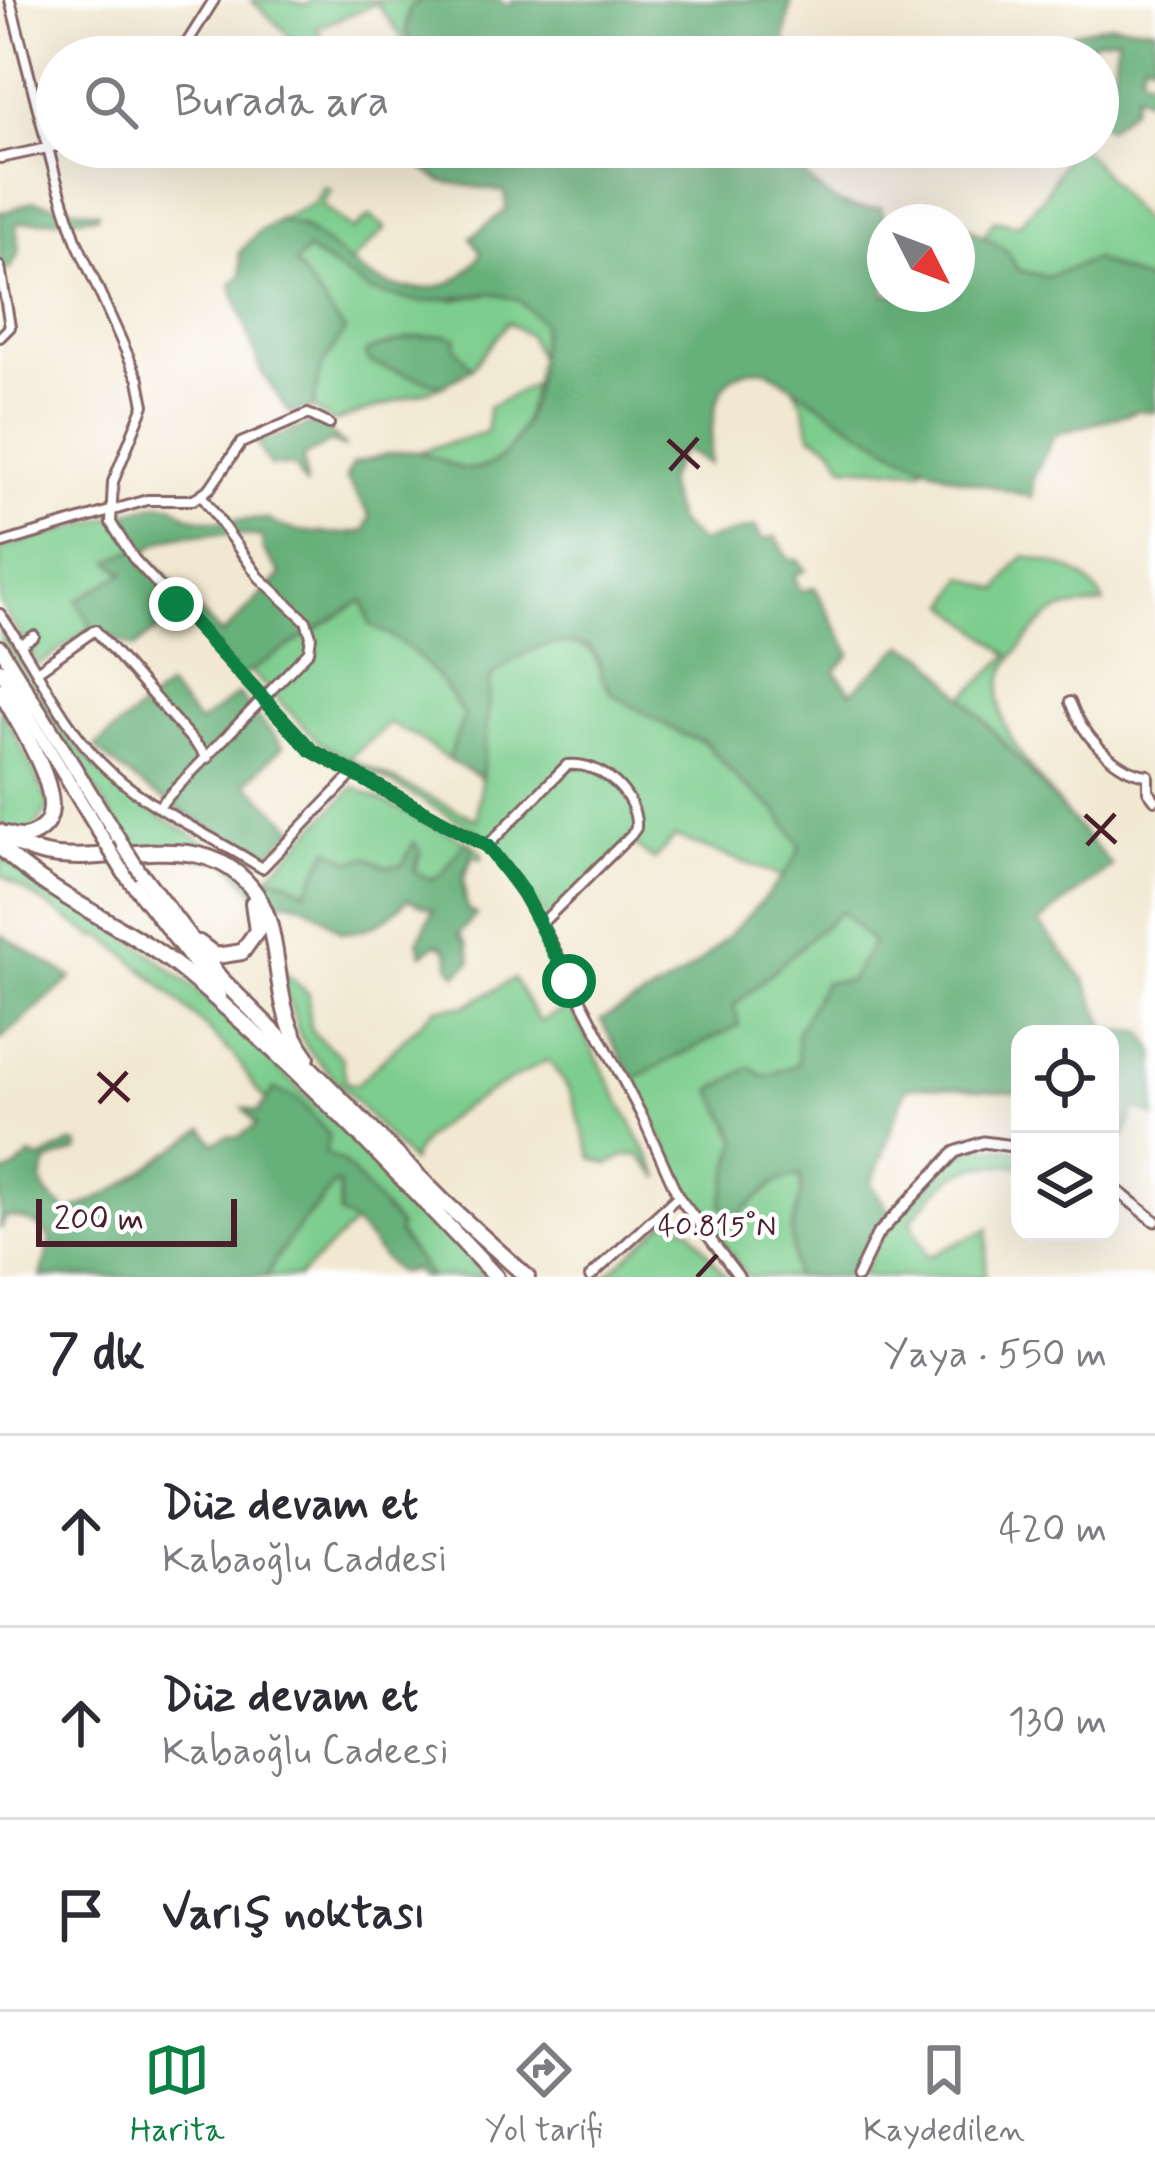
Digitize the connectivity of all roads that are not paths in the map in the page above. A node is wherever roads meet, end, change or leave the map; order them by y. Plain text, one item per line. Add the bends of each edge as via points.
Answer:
1 (10, 0) edge
2 (214, 0) edge
3 (191, 36) edge
4 (36, 86) edge
5 (36, 150) edge
6 (0, 158) edge
7 (55, 168) edge
8 (0, 267) edge
9 (0, 337) edge
10 (329, 424) dead end
11 (202, 496) junction
12 (111, 511) junction
13 (0, 544) edge
14 (0, 614) edge
15 (34, 636) dead end
16 (21, 644) junction
17 (0, 647) edge
18 (0, 669) edge
19 (38, 671) junction
20 (0, 690) edge
21 (264, 701) junction
22 (1070, 703) dead end
23 (208, 758) junction
24 (353, 775) junction
25 (1152, 775) edge
26 (1155, 800) edge
27 (159, 806) junction
28 (0, 831) edge
29 (0, 845) edge
30 (487, 846) junction
31 (142, 874) junction
32 (541, 924) junction
33 (283, 1061) junction
34 (358, 1115) junction
35 (1011, 1146) edge
36 (1119, 1192) edge
37 (677, 1196) junction
38 (1155, 1221) edge
39 (496, 1277) edge
40 (527, 1277) edge
41 (590, 1277) edge
42 (739, 1277) edge
43 (857, 1277) edge

1 - 4 street
2 - 3 street
5 - 6 street
7 - 12 street via 144,405 113,482
8 - 9 street via 10,327
10 - 11 street via 304,415 253,435
11 - 12 street
11 - 21 street via 311,636 309,651
12 - 13 street
12 - 21 street via 134,559
14 - 16 street
15 - 16 street
16 - 19 street
17 - 31 main road, bridge
18 - 33 main road, bridge via 124,873 195,968
19 - 23 street via 94,631
19 - 27 street via 95,756
20 - 28 highway via 54,805 32,835
21 - 23 street
21 - 24 street via 311,750
22 - 25 street via 1103,752
23 - 27 street
24 - 27 street via 262,868
24 - 30 street
25 - 26 street
28 - 34 highway via 48,856 182,852 235,872 267,915 279,996 297,1043
29 - 31 highway via 54,866 203,863 247,894 257,913 255,937 235,954 211,953
29 - 33 highway via 26,870 164,956
30 - 32 street
30 - 32 street via 567,765 605,774 635,808 631,836
31 - 34 highway via 220,978
32 - 37 street
33 - 39 highway
34 - 40 highway
35 - 43 street via 982,1142 955,1152 877,1234
36 - 38 street
37 - 41 street
37 - 42 street

